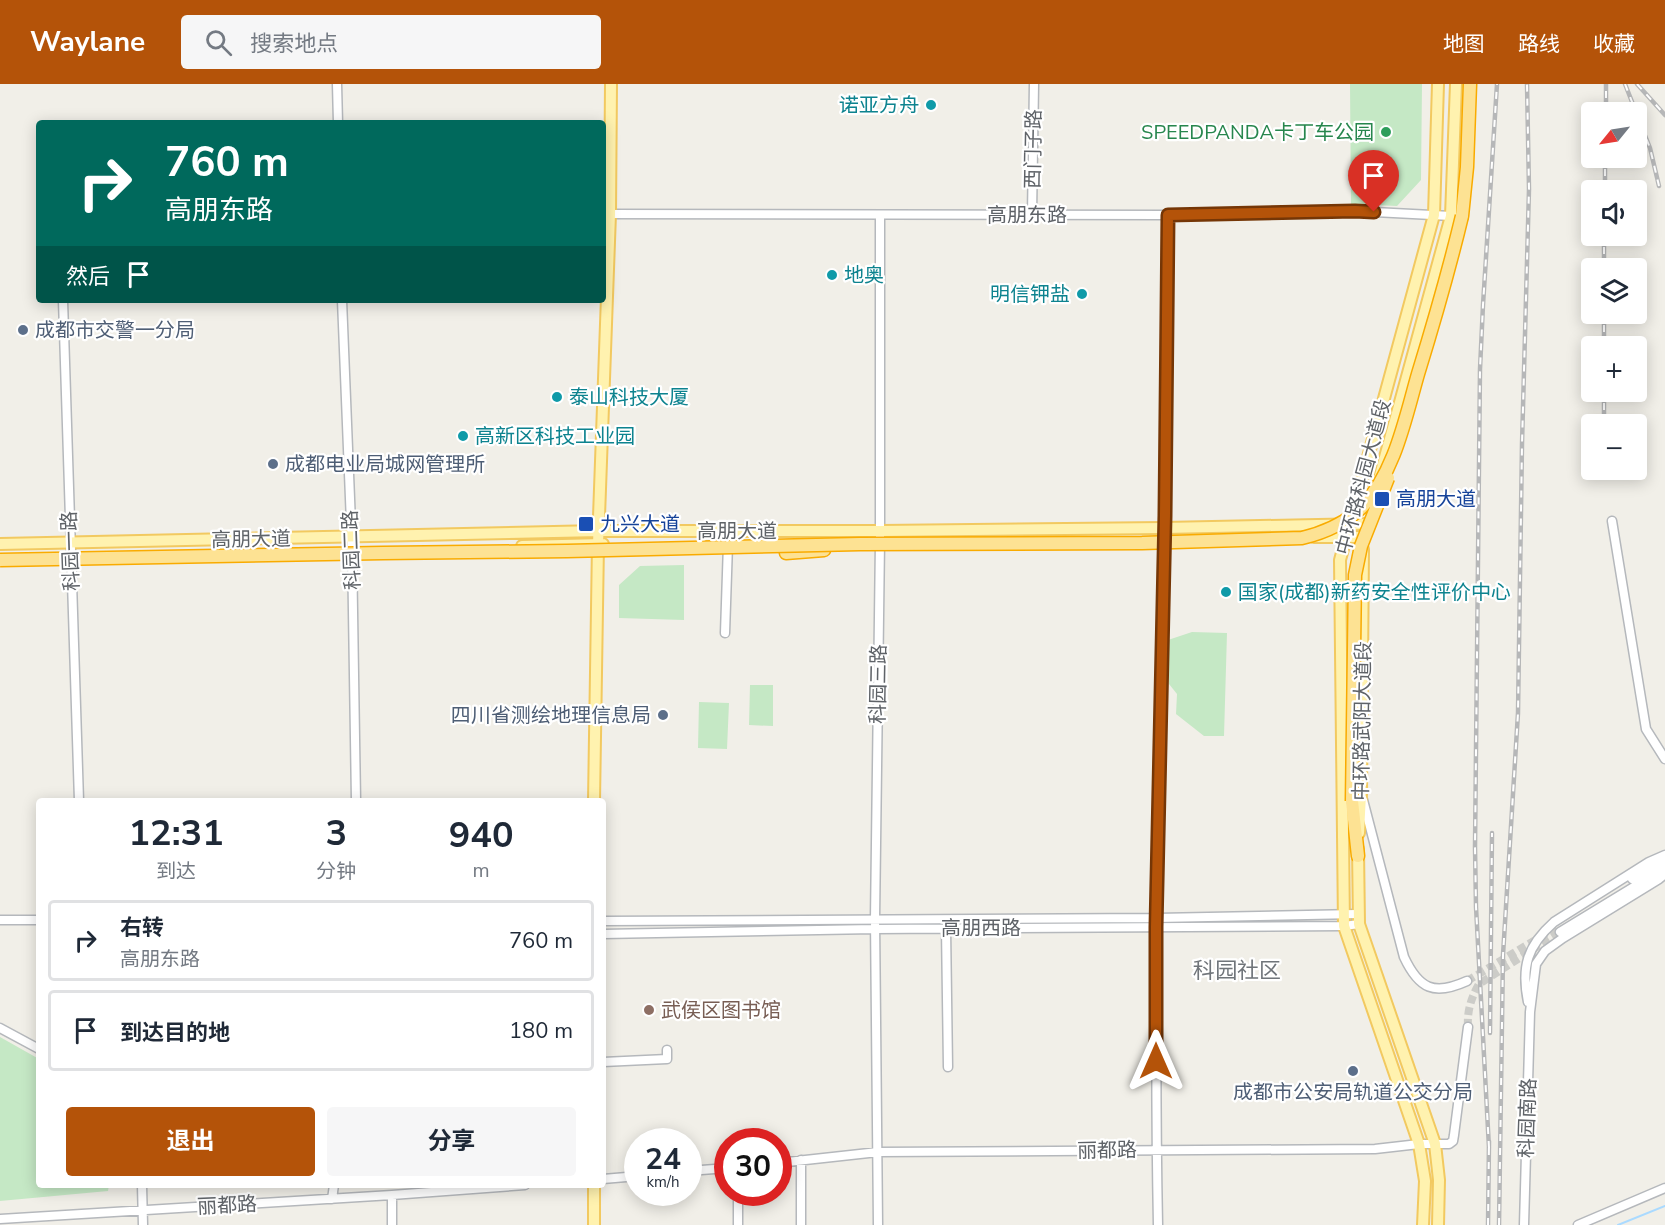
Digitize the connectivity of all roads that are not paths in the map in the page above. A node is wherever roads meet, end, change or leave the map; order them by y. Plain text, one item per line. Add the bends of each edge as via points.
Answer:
1 (337, 84) edge
2 (611, 84) edge
3 (1034, 84) edge
4 (1438, 84) edge
5 (1456, 84) edge
6 (1470, 84) edge
7 (338, 120) edge
8 (606, 214) edge
9 (880, 215) junction
10 (1032, 215) junction
11 (1168, 215) junction
12 (1434, 215) junction
13 (1452, 216) junction
14 (63, 303) edge
15 (342, 303) edge
16 (604, 303) edge
17 (1393, 459) junction
18 (1612, 521) dead end
19 (1366, 524) junction
20 (1349, 525) junction
21 (599, 531) junction
22 (1164, 534) junction
23 (880, 536) junction
24 (1346, 536) junction
25 (1363, 537) junction
26 (351, 543) junction
27 (0, 544) edge
28 (598, 544) junction
29 (728, 544) junction
30 (70, 548) junction
31 (567, 551) junction
32 (0, 555) edge
33 (0, 560) edge
34 (725, 633) dead end
35 (1665, 759) edge
36 (79, 798) edge
37 (356, 798) edge
38 (594, 798) edge
39 (1357, 798) junction
40 (1358, 856) joint
41 (1665, 857) edge
42 (1665, 867) edge
43 (1665, 874) edge
44 (875, 918) junction
45 (1358, 919) junction
46 (0, 920) edge
47 (36, 920) edge
48 (1344, 920) junction
49 (606, 921) edge
50 (1156, 922) junction
51 (946, 928) junction
52 (875, 929) junction
53 (1558, 930) junction
54 (606, 934) edge
55 (1467, 981) tunnel mouth
56 (1530, 1012) junction
57 (1468, 1027) tunnel mouth
58 (0, 1028) edge
59 (36, 1046) edge
60 (667, 1050) dead end
61 (606, 1062) edge
62 (948, 1067) dead end
63 (1419, 1144) junction
64 (1435, 1144) junction
65 (1156, 1150) junction
66 (878, 1152) junction
67 (801, 1161) junction
68 (792, 1162) edge
69 (624, 1177) edge
70 (606, 1179) edge
71 (142, 1188) edge
72 (334, 1188) edge
73 (485, 1188) edge
74 (594, 1188) edge
75 (1665, 1188) edge
76 (392, 1195) junction
77 (332, 1199) junction
78 (738, 1206) edge
79 (143, 1210) junction
80 (0, 1219) edge
81 (144, 1225) edge
82 (392, 1225) edge
83 (594, 1225) edge
84 (738, 1225) edge
85 (801, 1225) edge
86 (878, 1225) edge
87 (1158, 1225) edge
88 (1424, 1225) edge
89 (1438, 1225) edge
90 (1524, 1225) edge
91 (1578, 1225) edge

1 - 7 street
2 - 8 main road
3 - 10 street, 西门子路
4 - 12 main road, 中环路科园大道段
5 - 13 main road, 中环路武阳大道段
6 - 17 highway, bridge via 1462,216
8 - 9 street, 高朋东路
9 - 10 street, 高朋东路
9 - 23 street, 科园三路
10 - 11 street, 高朋东路
11 - 12 street, 高朋东路 via 1355,211
11 - 22 street
12 - 13 street, 高朋东路
12 - 20 main road, 中环路科园大道段
13 - 19 main road, 中环路武阳大道段
14 - 30 street, 科园一路
15 - 26 street, 科园二路
16 - 21 main road
17 - 31 highway, bridge via 1361,508 1330,529 1302,538
17 - 39 highway, bridge via 1361,546 1355,575
18 - 35 street via 1646,729
19 - 20 main road, 高朋大道
19 - 25 main road, 中环路武阳大道段
20 - 22 main road, 高朋大道
20 - 24 main road, 中环路科园大道段
21 - 23 main road, 高朋大道
21 - 26 main road, 高朋大道
21 - 28 main road
22 - 23 main road, 高朋大道
22 - 24 main road, 高朋大道
22 - 50 street
23 - 29 main road, 高朋大道
23 - 31 highway, bridge via 828,550 609,556
23 - 44 street, 科园三路
24 - 25 main road, 高朋大道
24 - 48 main road, 中环路科园大道段 via 1340,560
25 - 39 main road, 中环路武阳大道段
26 - 28 main road, 高朋大道
26 - 30 main road, 高朋大道
26 - 37 street, 科园二路
27 - 30 main road, 高朋大道
28 - 29 main road, 高朋大道
28 - 38 main road
29 - 34 street
30 - 32 main road, 高朋大道
30 - 36 street, 科园一路
31 - 33 highway, bridge
39 - 40 highway
39 - 55 street via 1411,971 1419,981 1441,989
40 - 45 main road
41 - 53 street
42 - 53 street
43 - 53 street
44 - 49 street, 高朋西路
44 - 50 street, 高朋西路
44 - 52 street, 科园三路
45 - 48 street, 高朋西路
45 - 64 main road
46 - 47 street
48 - 50 street, 高朋西路
48 - 63 main road
50 - 51 street, 高朋西路
50 - 65 street
51 - 52 street, 高朋西路
51 - 62 street
52 - 54 street, 高朋西路
52 - 66 street, 科园三路
53 - 56 street via 1536,964
53 - 56 street via 1535,942 1526,962
56 - 90 street, 科园南路
57 - 64 street via 1453,1141
58 - 59 street
60 - 61 street via 667,1059 640,1056
63 - 64 street, 丽都路
63 - 65 street, 丽都路 via 1376,1149
63 - 88 main road via 1425,1181
64 - 89 main road
65 - 66 street, 丽都路
65 - 87 street
66 - 67 street, 丽都路
66 - 86 street, 科园三路
67 - 68 street, 丽都路
67 - 85 street
69 - 70 street
71 - 79 street
72 - 77 street
73 - 76 street, 丽都路
74 - 83 main road
75 - 91 street
76 - 77 street, 丽都路
76 - 82 street
77 - 79 street, 丽都路
78 - 84 street
79 - 80 street, 丽都路
79 - 81 street

